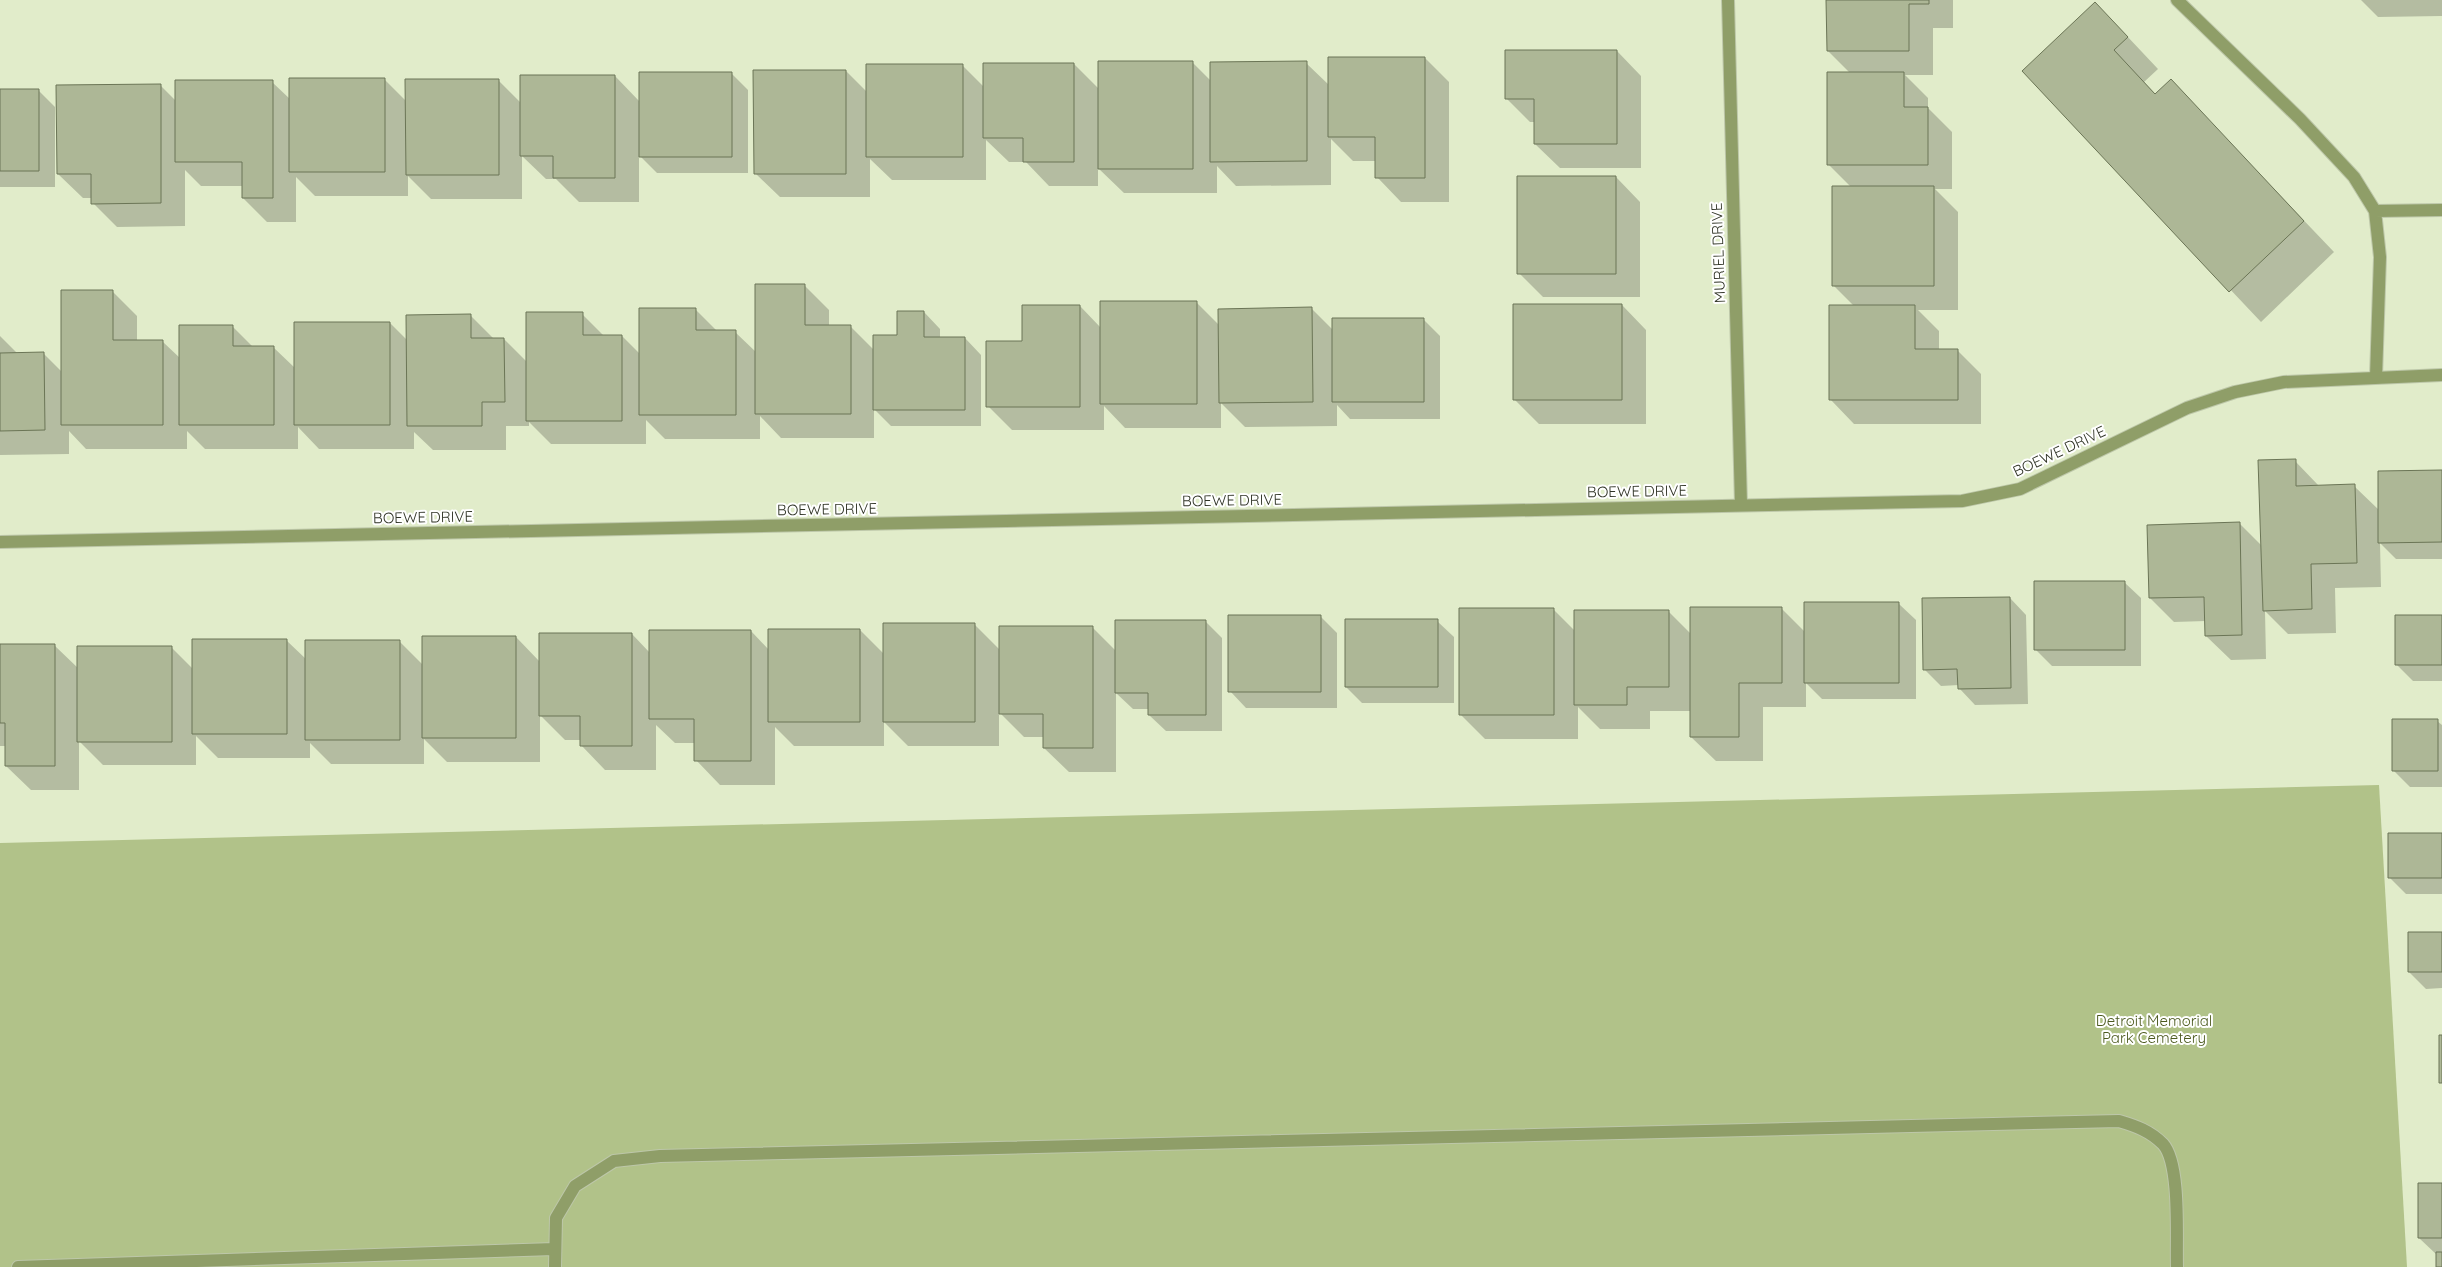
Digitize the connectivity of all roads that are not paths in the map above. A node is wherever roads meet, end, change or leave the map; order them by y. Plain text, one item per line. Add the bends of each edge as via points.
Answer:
1 (1728, 0) edge
2 (2177, 0) edge
3 (2442, 210) edge
4 (2375, 211) junction
5 (2442, 375) edge
6 (2376, 377) junction
7 (1741, 506) junction
8 (0, 542) edge
9 (554, 1249) junction
10 (18, 1267) edge
11 (555, 1267) edge
12 (2177, 1267) edge

1 - 7 street, MURIEL DRIVE
2 - 4 street via 2341,162
3 - 4 street
4 - 6 street via 2380,257
5 - 6 street, BOEWE DRIVE
6 - 7 street, BOEWE DRIVE via 2284,382 2235,392 2187,408 2020,489 1962,501
7 - 8 street, BOEWE DRIVE
9 - 10 street
9 - 11 street
9 - 12 street via 556,1218 575,1186 614,1161 660,1156 2119,1121 2144,1128 2165,1146 2175,1174

